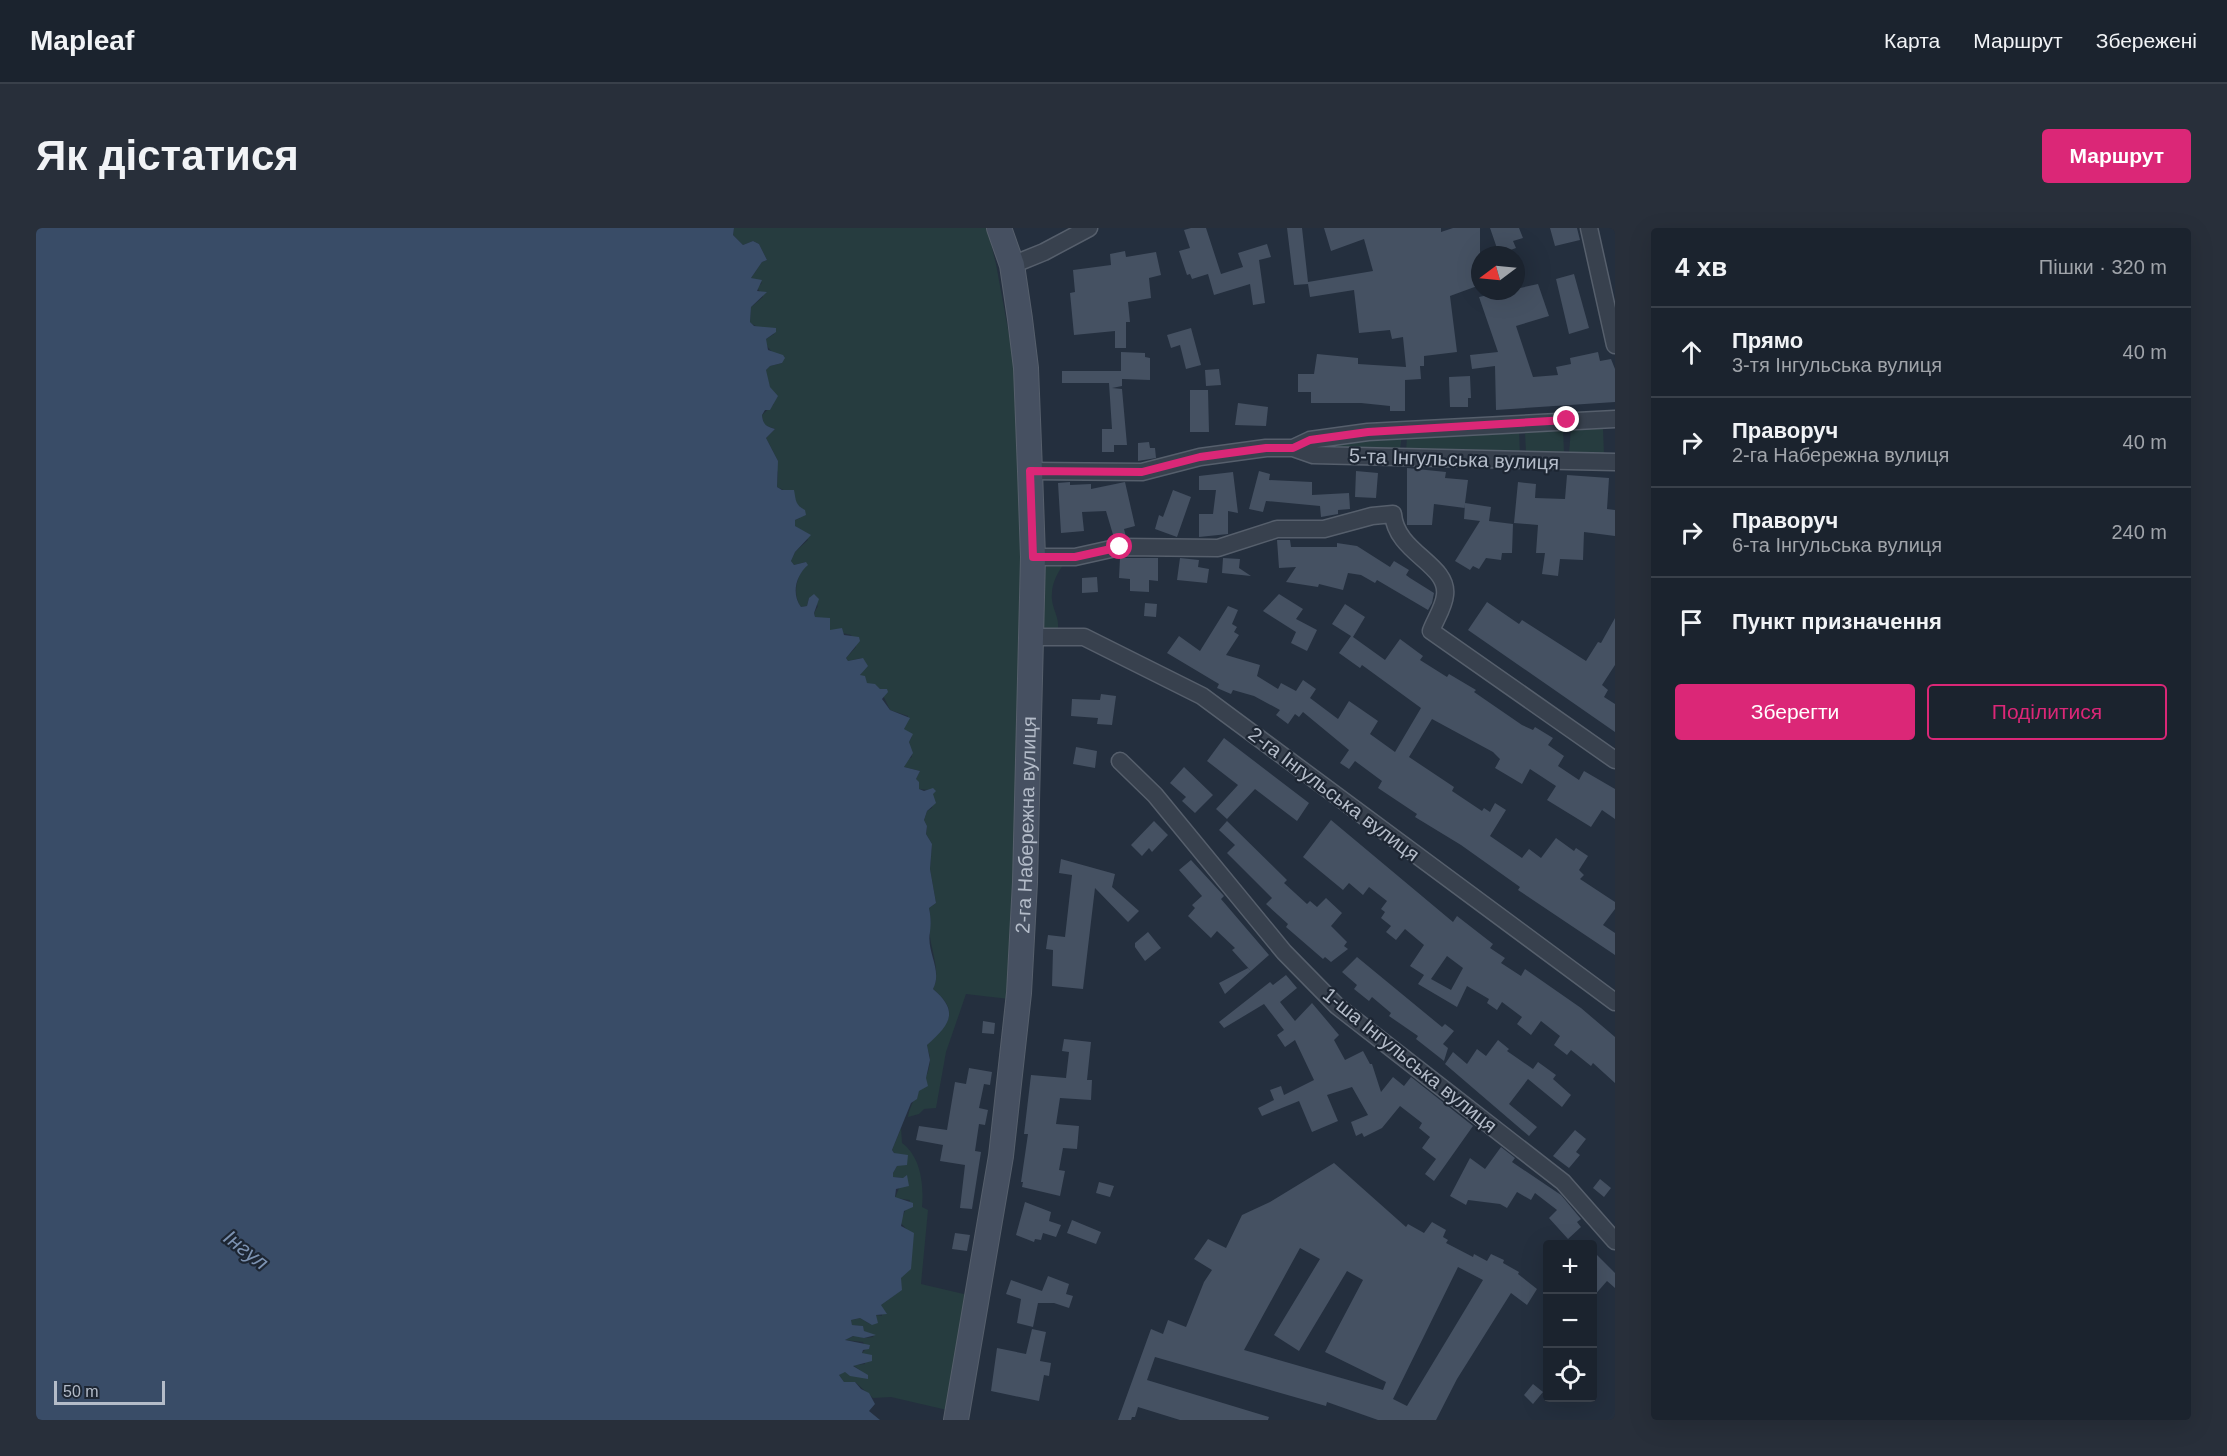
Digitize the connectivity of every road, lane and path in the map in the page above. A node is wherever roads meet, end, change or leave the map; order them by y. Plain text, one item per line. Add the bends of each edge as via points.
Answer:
1 (999, 228) edge
2 (1089, 228) edge
3 (1589, 228) edge
4 (1012, 265) junction
5 (1615, 345) edge
6 (1615, 419) edge
7 (1293, 448) junction
8 (1615, 462) edge
9 (1030, 471) junction
10 (1033, 557) junction
11 (1031, 637) junction
12 (1615, 760) edge
13 (1120, 761) dead end
14 (1615, 1002) edge
15 (1615, 1241) edge
16 (956, 1420) edge

1 - 4 main road, 2-га Набережна вулиця
2 - 4 street
3 - 5 street
4 - 9 main road, 2-га Набережна вулиця via 1026,368
6 - 7 street via 1406,429 1310,440
7 - 8 street, 5-та Інгульська вулиця via 1313,455
7 - 9 street via 1239,451 1142,472
9 - 10 main road, 2-га Набережна вулиця
10 - 11 main road, 2-га Набережна вулиця
10 - 12 street via 1075,557 1120,547 1218,548 1277,529 1324,529 1394,514 1394,528 1401,538 1444,583 1445,595 1431,631
11 - 14 street, 2-га Інгульська вулиця via 1084,637 1202,696
11 - 16 main road, 2-га Набережна вулиця via 1019,993 1001,1156
13 - 15 street, 1-ша Інгульська вулиця via 1155,795 1284,952 1337,1006 1563,1182

